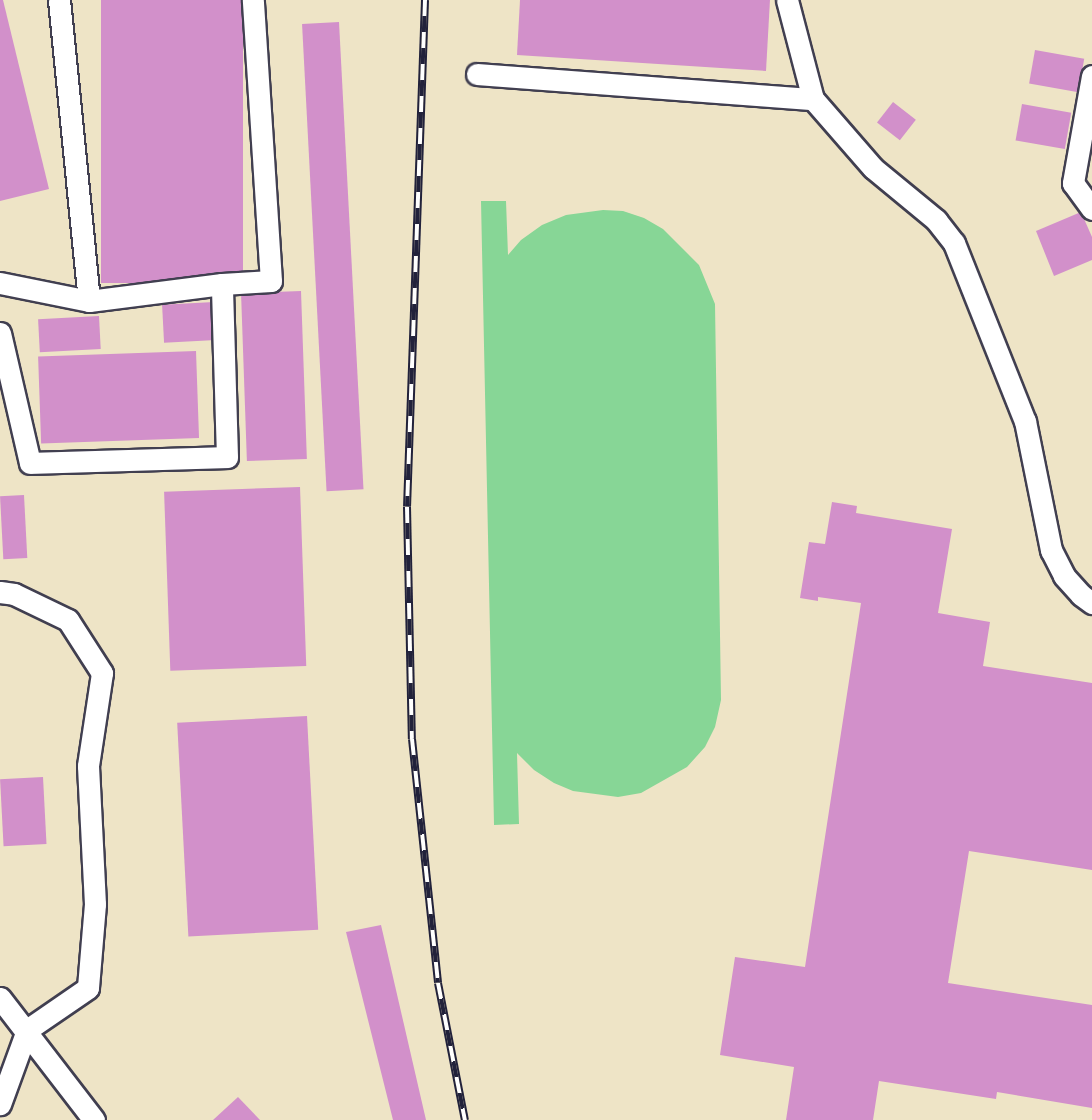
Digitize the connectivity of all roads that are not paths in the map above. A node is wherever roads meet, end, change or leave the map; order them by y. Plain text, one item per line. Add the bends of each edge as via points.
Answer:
1 (59, 0) edge
2 (253, 0) edge
3 (787, 0) edge
4 (477, 74) dead end
5 (1092, 76) edge
6 (813, 99) junction
7 (1092, 209) edge
8 (0, 283) edge
9 (222, 284) junction
10 (89, 301) junction
11 (0, 333) edge
12 (0, 592) edge
13 (1092, 603) edge
14 (0, 998) edge
15 (27, 1030) junction
16 (0, 1104) edge
17 (94, 1120) edge

1 - 10 lane
2 - 9 lane via 271,281
3 - 6 lane
4 - 6 lane
5 - 7 lane via 1073,183
6 - 13 lane via 873,168 936,220 954,243 1025,421 1051,550 1064,576
8 - 10 lane
9 - 10 lane
9 - 11 lane via 227,457 30,463
12 - 15 lane via 68,620 102,673 88,766 95,904 88,988
14 - 15 lane
15 - 16 lane
15 - 17 lane

